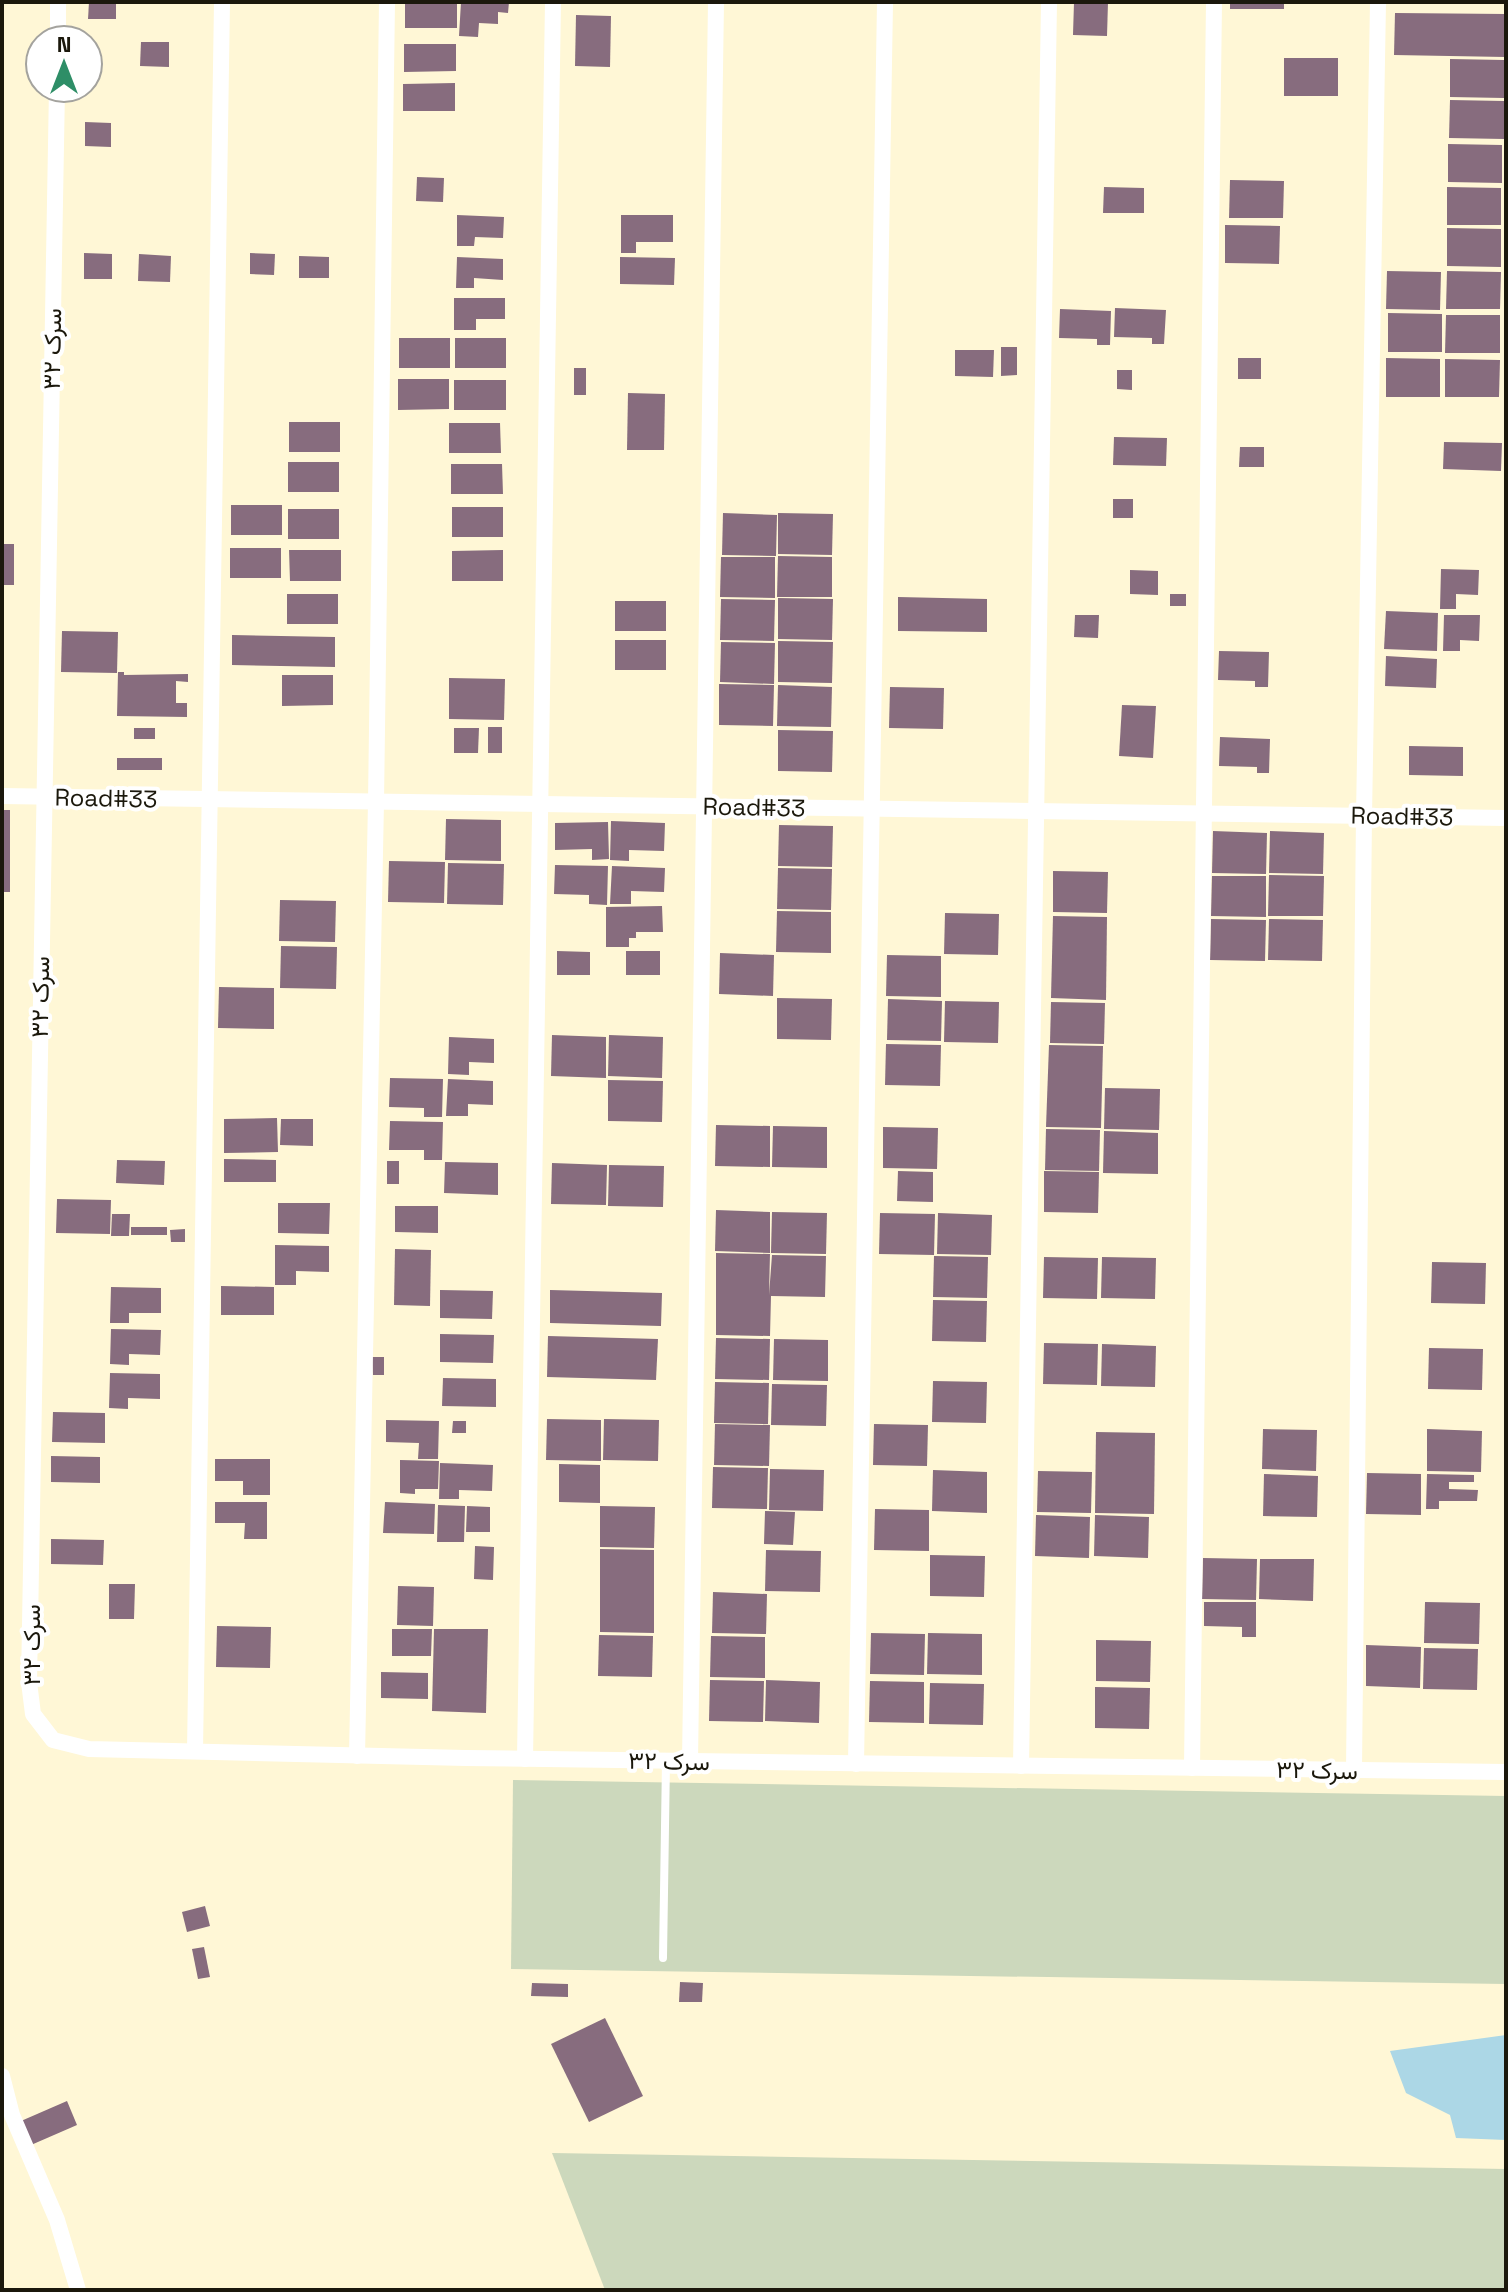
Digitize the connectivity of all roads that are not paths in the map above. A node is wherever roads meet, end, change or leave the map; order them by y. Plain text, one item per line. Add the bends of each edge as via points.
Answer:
1 (58, 2) edge
2 (222, 2) edge
3 (387, 2) edge
4 (553, 2) edge
5 (716, 2) edge
6 (885, 2) edge
7 (1049, 2) edge
8 (1214, 2) edge
9 (1378, 2) edge
10 (58, 24) edge
11 (57, 104) edge
12 (2, 796) edge
13 (44, 797) junction
14 (210, 800) junction
15 (376, 802) junction
16 (541, 804) junction
17 (703, 806) junction
18 (870, 809) junction
19 (1035, 811) junction
20 (1202, 813) junction
21 (1364, 816) junction
22 (1506, 818) edge
23 (195, 1751) junction
24 (357, 1756) junction
25 (525, 1759) junction
26 (666, 1761) junction
27 (690, 1761) junction
28 (856, 1764) junction
29 (1021, 1766) junction
30 (1192, 1768) junction
31 (1354, 1770) junction
32 (1506, 1772) edge
33 (663, 1958) dead end
34 (2, 2076) edge
35 (7, 2117) edge
36 (78, 2290) edge

1 - 10 street
2 - 14 street
3 - 15 street
4 - 16 street
5 - 17 street
6 - 18 street
7 - 19 street
8 - 20 street
9 - 21 street
11 - 13 street, سرک ۳۲
12 - 13 street, Road#33
13 - 14 street, Road#33
13 - 23 street, سرک ۳۲ via 29,1682 33,1714 53,1740 89,1749
14 - 15 street, Road#33
14 - 23 street
15 - 16 street, Road#33
15 - 24 street
16 - 17 street, Road#33
16 - 25 street
17 - 18 street, Road#33
17 - 27 street
18 - 19 street, Road#33
18 - 28 street
19 - 20 street, Road#33
19 - 29 street
20 - 21 street, Road#33
20 - 30 street
21 - 22 street, Road#33
21 - 31 street
23 - 24 street, سرک ۳۲
24 - 25 street, سرک ۳۲
25 - 26 street, سرک ۳۲
26 - 27 street, سرک ۳۲
26 - 33 lane
27 - 28 street, سرک ۳۲
28 - 29 street, سرک ۳۲
29 - 30 street, سرک ۳۲
30 - 31 street, سرک ۳۲
31 - 32 street, سرک ۳۲
34 - 35 street
35 - 36 street via 57,2220

